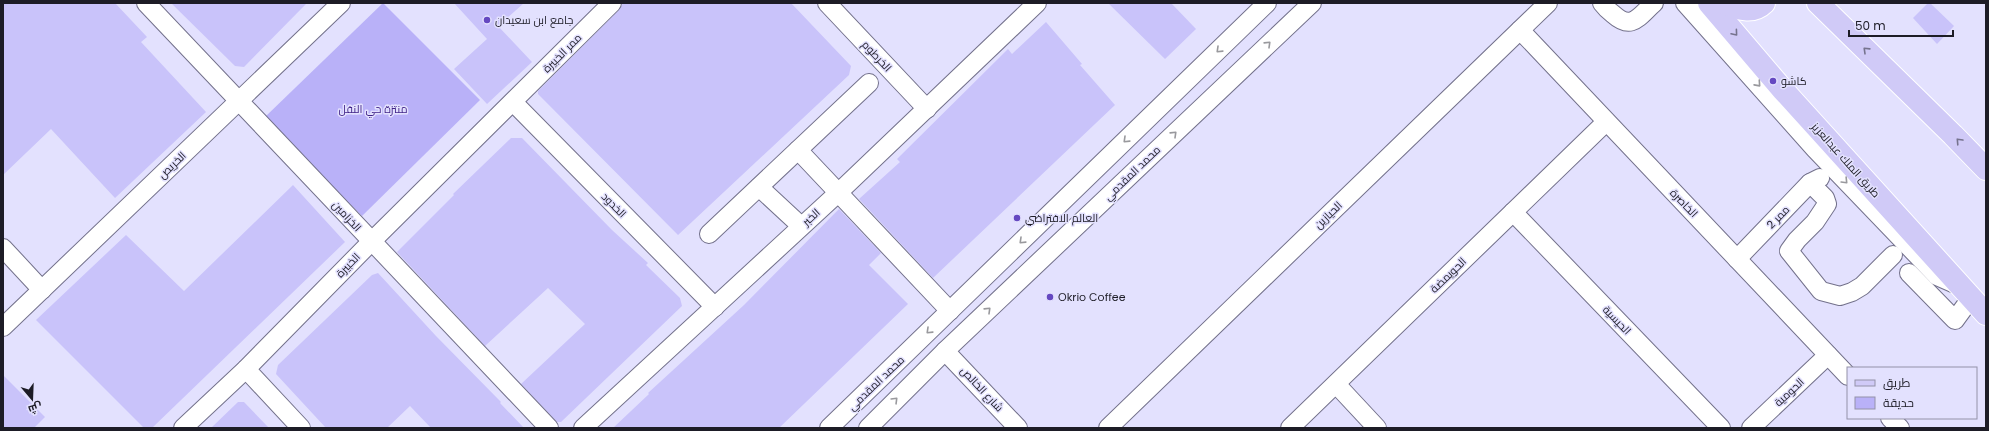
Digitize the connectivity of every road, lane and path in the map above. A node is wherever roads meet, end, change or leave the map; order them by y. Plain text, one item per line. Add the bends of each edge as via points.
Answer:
1 (146, 3) edge
2 (342, 3) edge
3 (612, 3) edge
4 (827, 3) edge
5 (1037, 3) edge
6 (1267, 3) edge
7 (1312, 3) edge
8 (1548, 3) edge
9 (1602, 3) edge
10 (1654, 3) edge
11 (1685, 3) edge
12 (1710, 3) edge
13 (1725, 3) edge
14 (1764, 3) edge
15 (1818, 3) edge
16 (1520, 30) junction
17 (869, 83) dead end
18 (239, 100) junction
19 (512, 102) junction
20 (927, 109) junction
21 (1606, 122) junction
22 (798, 150) junction
23 (1986, 169) edge
24 (759, 187) junction
25 (838, 193) junction
26 (1513, 212) junction
27 (801, 226) junction
28 (710, 234) dead end
29 (371, 242) junction
30 (3, 248) edge
31 (1893, 255) dead end
32 (1737, 259) junction
33 (1909, 273) dead end
34 (42, 290) junction
35 (1973, 299) edge
36 (715, 307) junction
37 (950, 310) junction
38 (3, 327) edge
39 (945, 351) junction
40 (1828, 355) junction
41 (903, 357) junction
42 (246, 370) junction
43 (921, 375) junction
44 (1847, 375) edge
45 (1336, 384) junction
46 (1891, 419) edge
47 (183, 428) edge
48 (301, 428) edge
49 (549, 428) edge
50 (583, 428) edge
51 (829, 428) edge
52 (868, 428) edge
53 (1018, 428) edge
54 (1108, 428) edge
55 (1290, 428) edge
56 (1377, 428) edge
57 (1721, 428) edge
58 (1751, 428) edge
59 (1900, 428) edge

1 - 18 street, الخزامين
2 - 18 street, الخريص
3 - 19 street, ممر الخبيرة
4 - 20 street, الخرطوم
5 - 20 street, الخبر
6 -> 37 street, محمد المقدمي
39 -> 7 street, محمد المقدمي
8 - 16 street, الحيازين
9 - 10 street via 1622,22 1628,23
11 -> 35 street via 1815,149 1937,276
12 -> 35 main road, طريق الملك عبدالعزيز via 1783,90
13 - 14 main road via 1747,10 1758,8
23 -> 15 main road
16 - 21 street, الخاصرة
16 - 54 street, الحيازين
17 - 22 street
18 - 29 street, الخزامين
18 - 34 street, الخريص
19 - 29 street, الخبيرة
19 - 36 street, الخدود
20 - 25 street, الخبر
21 - 26 street, الحويمضة
21 - 32 street, الخاصرة
22 - 24 street
22 - 25 street
24 - 27 street
24 - 28 street
25 - 27 street, الخبر
25 - 37 street
26 - 45 street, الحويمضة
26 - 57 street, الحيسية
27 - 36 street, الخبر
29 - 42 street, الخبيرة
29 - 49 street, الخزامين
30 - 34 street
31 - 32 street, ممر 2 via 1862,286 1852,292 1840,296 1820,291 1789,251 1816,222 1827,204 1815,181
32 - 40 street, الخاصرة
33 - 35 street via 1955,320
34 - 38 street, الخريص
36 - 50 street, الخبر
37 -> 41 street, محمد المقدمي
39 - 43 street, محمد المقدمي
39 - 53 street, شارع الخالص
40 - 44 street, الخاصرة
40 - 58 street, الحومية
41 - 43 street
41 - 51 street, محمد المقدمي
42 - 47 street, الخبيرة
42 - 48 street
52 -> 43 street, محمد المقدمي
45 - 55 street, الحويمضة
45 - 56 street
46 - 59 street

